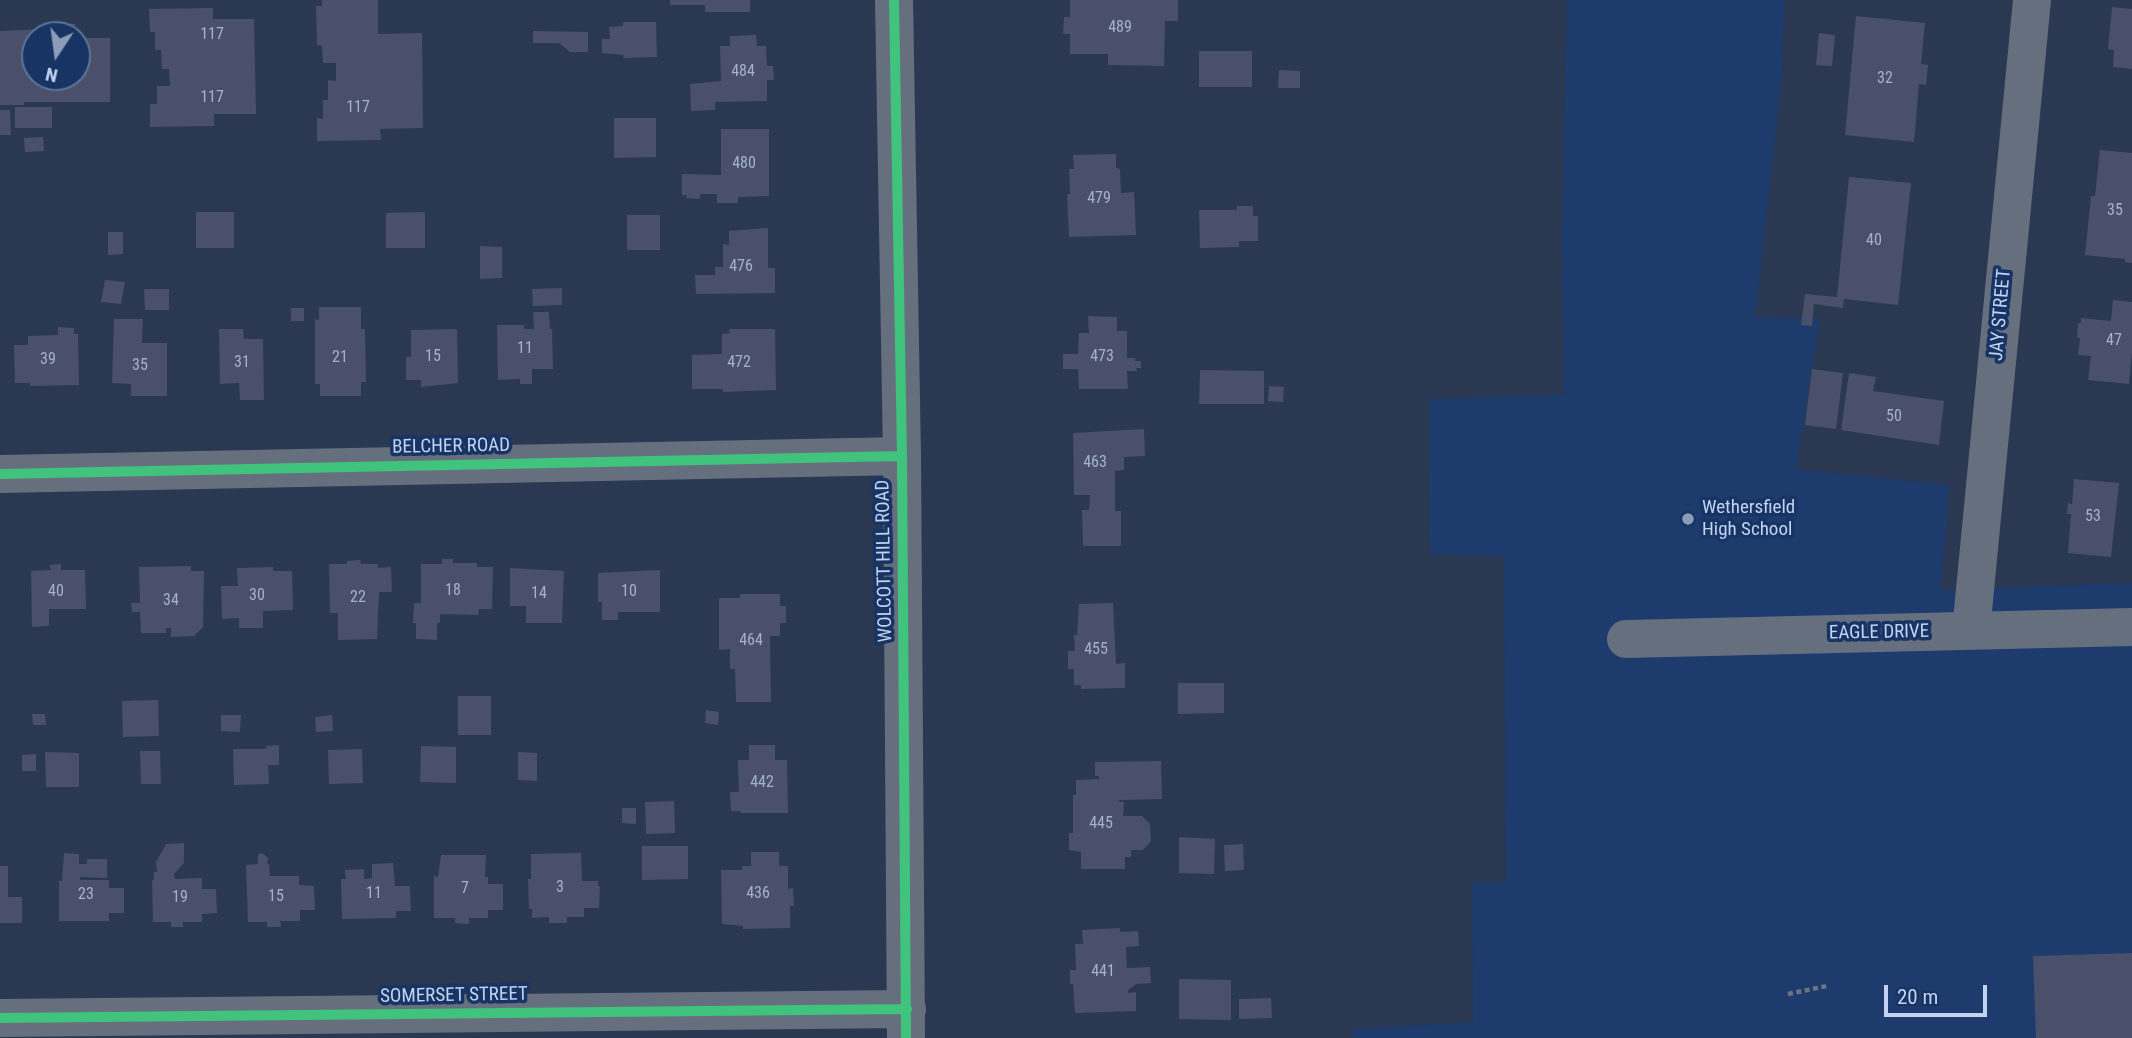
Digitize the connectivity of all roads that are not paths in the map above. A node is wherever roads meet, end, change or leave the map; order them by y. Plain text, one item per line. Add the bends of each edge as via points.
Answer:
1 (894, 0) edge
2 (2032, 0) edge
3 (902, 456) junction
4 (0, 474) edge
5 (2132, 627) edge
6 (1971, 631) junction
7 (1626, 639) dead end
8 (0, 1018) edge
9 (907, 1023) edge

1 - 3 street, WOLCOTT HILL ROAD
2 - 6 street, JAY STREET
3 - 4 street, BELCHER ROAD
3 - 9 street, WOLCOTT HILL ROAD
5 - 6 street, EAGLE DRIVE
6 - 7 street, EAGLE DRIVE
8 - 9 street, SOMERSET STREET

